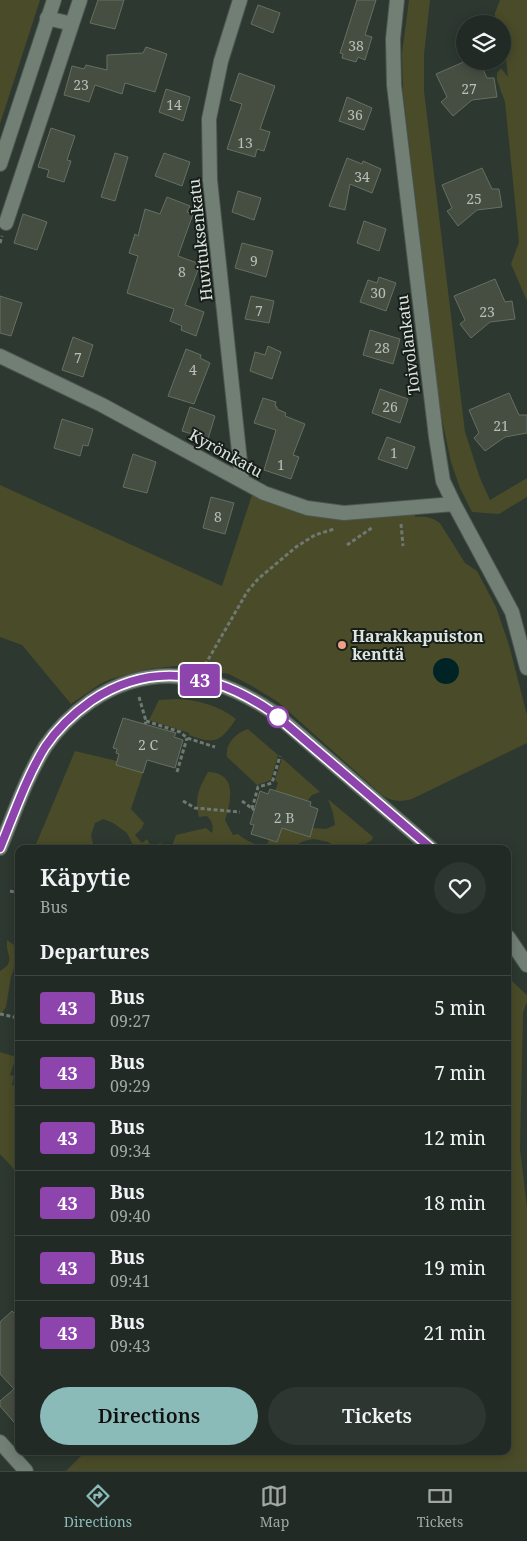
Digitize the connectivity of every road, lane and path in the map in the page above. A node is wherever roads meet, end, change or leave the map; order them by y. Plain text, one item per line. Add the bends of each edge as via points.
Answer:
1 (54, 0) edge
2 (80, 0) edge
3 (240, 0) edge
4 (398, 0) edge
5 (48, 18) junction
6 (72, 24) junction
7 (0, 164) edge
8 (6, 223) dead end
9 (0, 356) edge
10 (242, 480) junction
11 (454, 504) junction
12 (400, 516) dead end
13 (378, 523) dead end
14 (337, 528) dead end
15 (347, 545) dead end
16 (403, 546) dead end
17 (527, 668) edge
18 (196, 679) junction
19 (139, 697) dead end
20 (187, 738) junction
21 (215, 747) dead end
22 (280, 756) dead end
23 (177, 772) dead end
24 (184, 801) dead end
25 (242, 801) dead end
26 (240, 812) dead end
27 (427, 845) edge
28 (0, 848) edge
29 (10, 890) dead end
30 (15, 892) edge
31 (511, 941) edge
32 (527, 965) edge
33 (0, 1014) edge
34 (15, 1017) edge
35 (0, 1442) edge
36 (26, 1471) edge

1 - 5 street
2 - 6 street
3 - 10 street, Huvituksenkatu via 221,61 209,119 210,180
4 - 11 street, Toivolankatu via 393,39 394,85 436,437 444,481
5 - 6 street
5 - 7 street
6 - 8 street
9 - 10 street, Kyrönkatu via 102,405
10 - 11 street, Kyrönkatu via 264,493 307,508 344,512
11 - 17 street, Toivolankatu via 512,612
12 - 16 path
13 - 15 path
14 - 18 path via 296,547 258,579
18 - 27 street via 240,693 272,712
18 - 28 street via 164,675 129,682 98,696 77,712 46,746
19 - 20 path via 145,722 180,732
20 - 21 path
20 - 23 path
22 - 25 path via 272,783 258,787 253,810
24 - 26 path via 195,808
29 - 30 path
31 - 32 street
33 - 34 path
35 - 36 street

